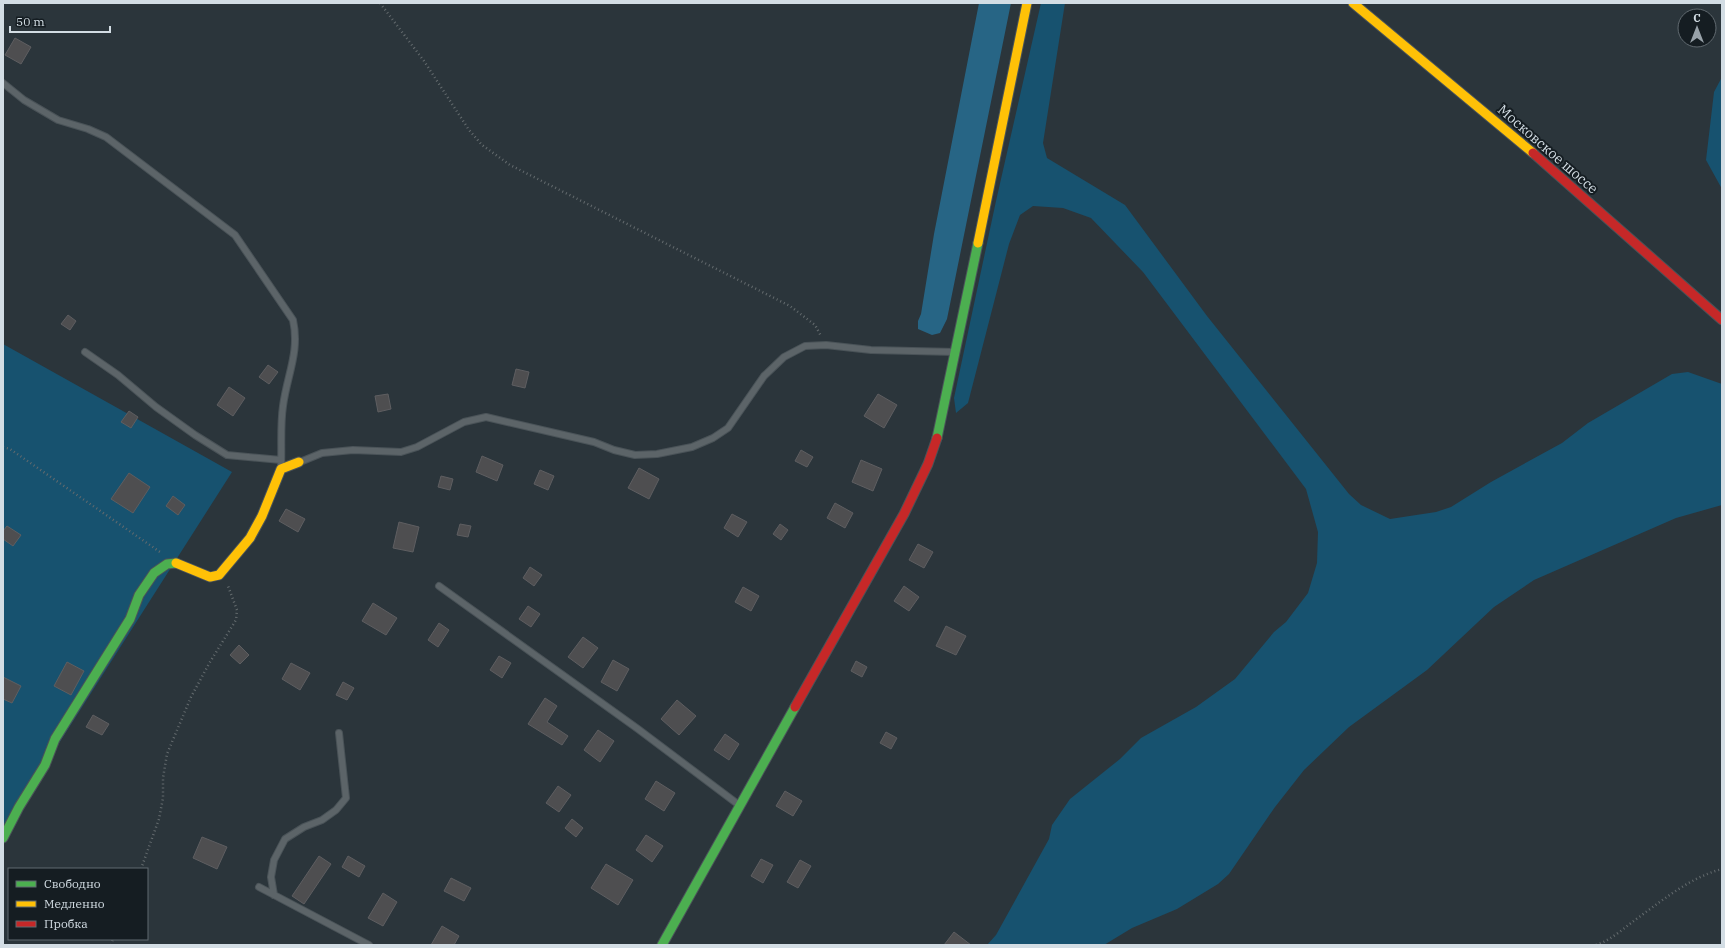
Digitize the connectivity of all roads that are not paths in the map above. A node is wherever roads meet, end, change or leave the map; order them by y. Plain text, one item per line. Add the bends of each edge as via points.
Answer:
1 (1027, 3) edge
2 (1353, 3) edge
3 (3, 83) edge
4 (1722, 320) edge
5 (84, 352) dead end
6 (956, 352) junction
7 (300, 462) joint
8 (281, 465) junction
9 (439, 586) dead end
10 (339, 733) dead end
11 (739, 805) junction
12 (3, 838) edge
13 (259, 887) dead end
14 (274, 895) junction
15 (369, 945) edge
16 (662, 945) edge

1 - 6 street
2 - 4 street, Московское шоссе via 1537,157
3 - 8 lane via 24,100 58,120 106,137 235,235 293,320 296,335 294,358 283,407
5 - 8 lane via 118,375 156,407 227,455
6 - 7 lane via 805,346 784,357 764,376 728,428 692,447 657,454 635,455 594,442 486,417 464,422 417,448 401,452 353,450 322,453
6 - 11 street via 939,432 918,487
7 - 8 street
8 - 12 street via 262,516 250,538 219,575 210,578 177,563 167,564 154,573 139,595 130,619 55,740 45,765
9 - 11 lane
10 - 14 lane via 346,798 336,810 322,820 284,839 271,877
11 - 16 street
13 - 14 lane
14 - 15 lane

